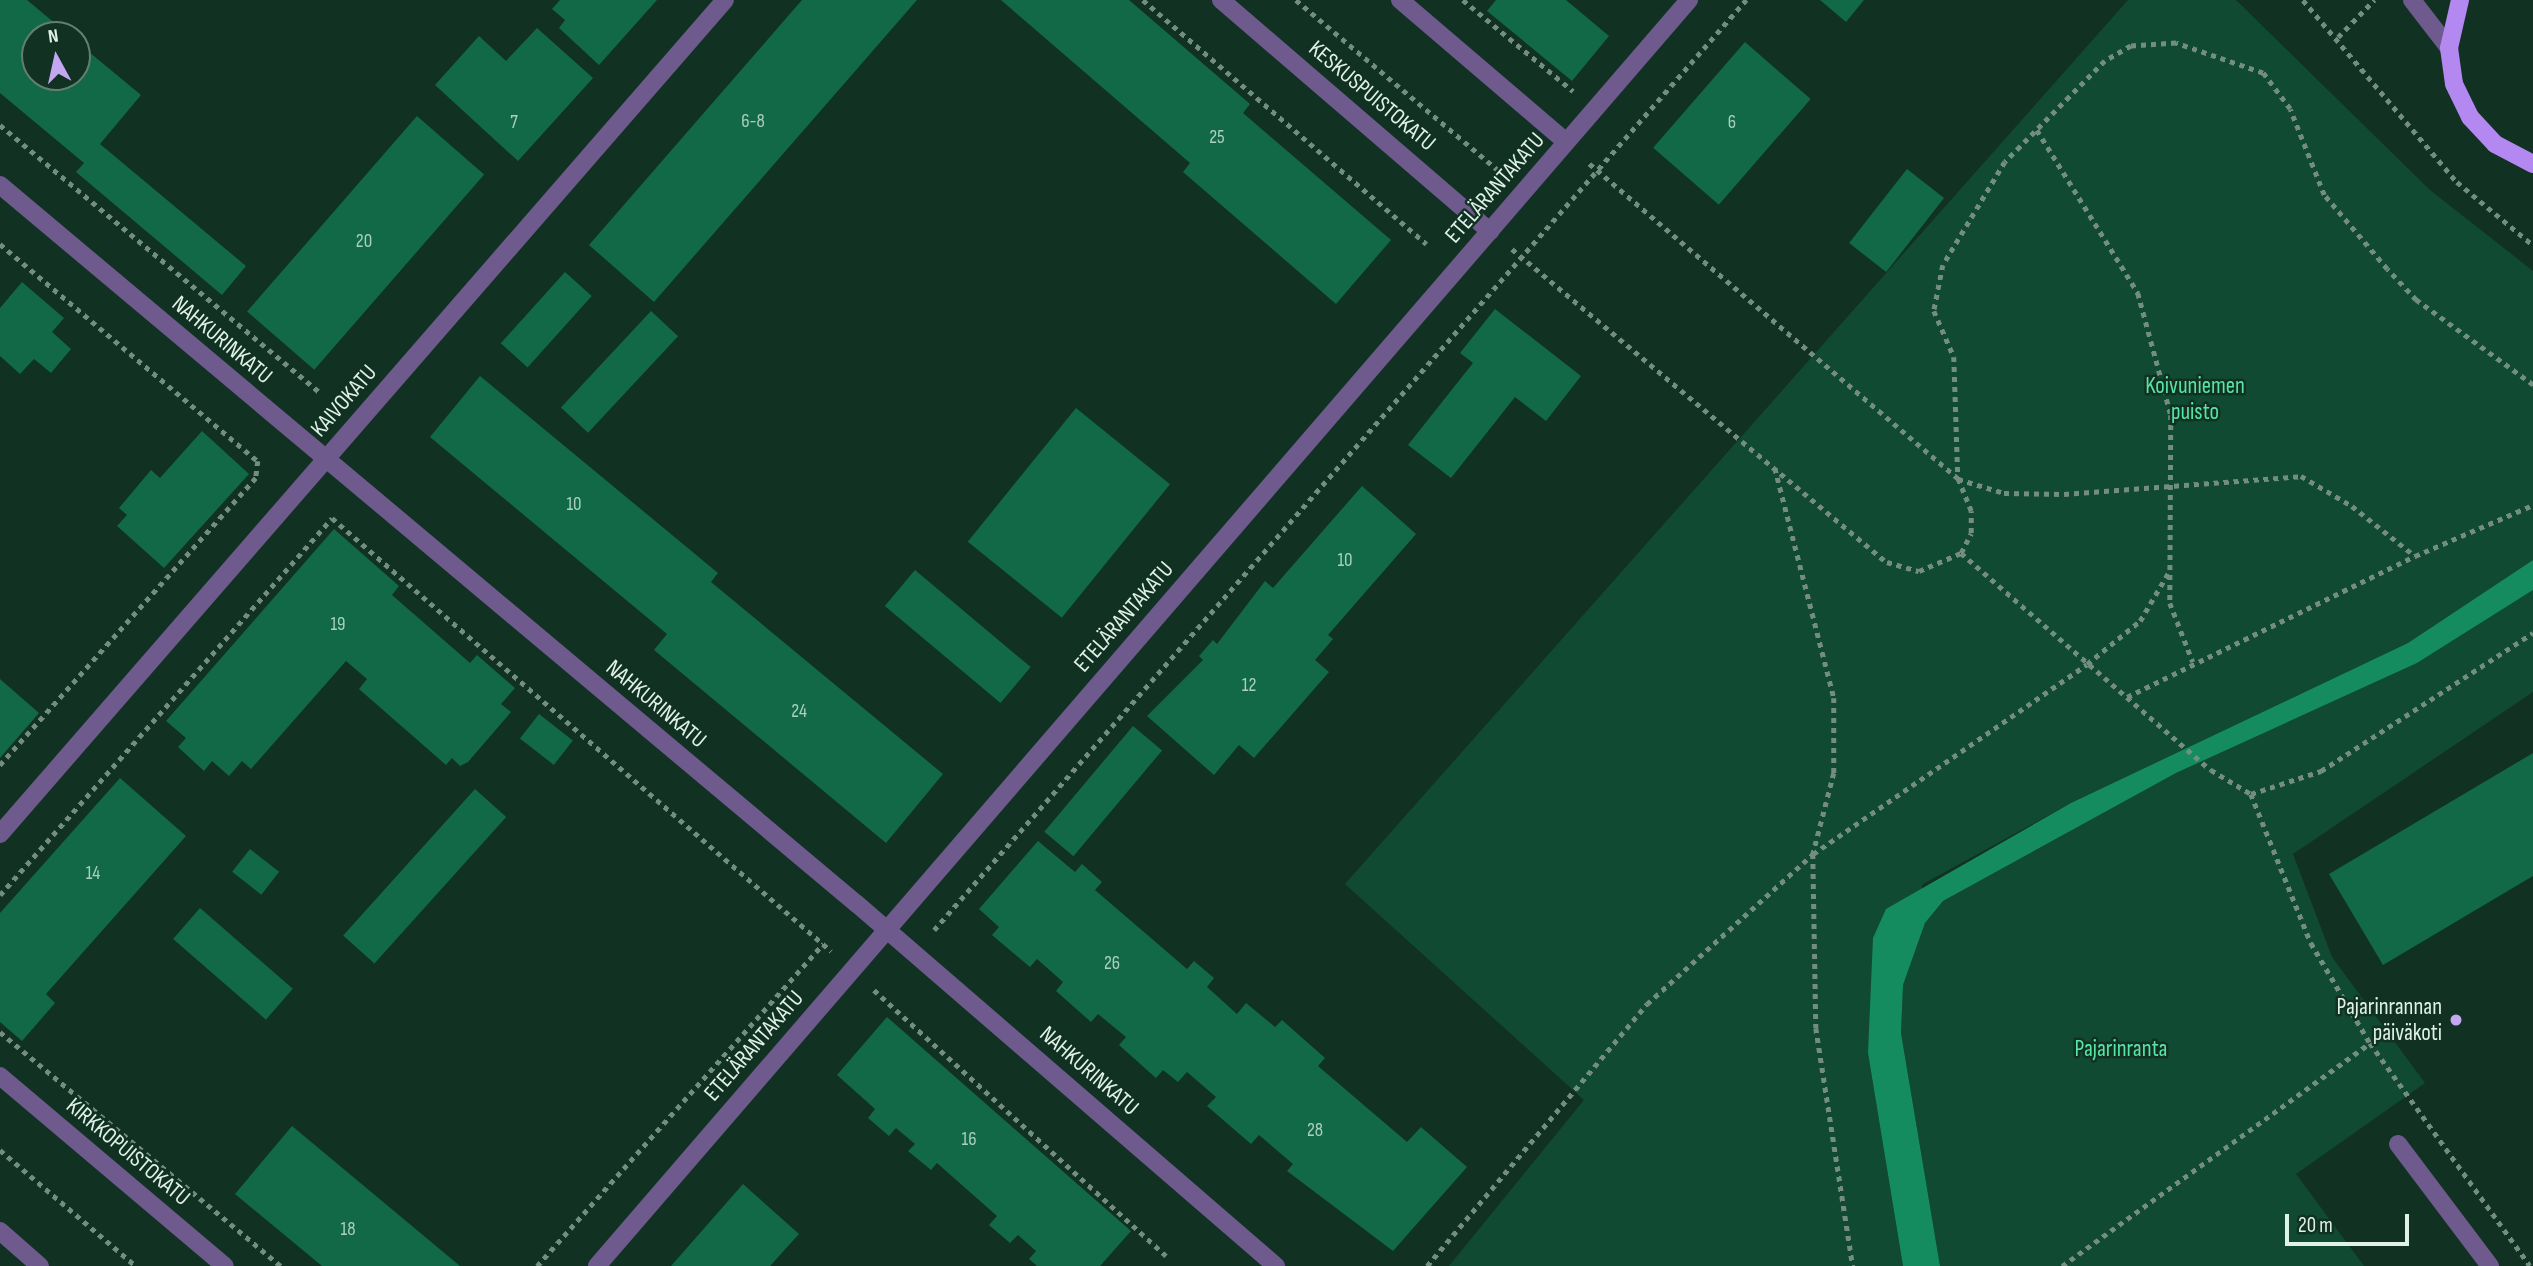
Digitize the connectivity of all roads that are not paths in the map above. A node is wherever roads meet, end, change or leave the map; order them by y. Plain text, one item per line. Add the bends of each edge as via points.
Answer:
1 (725, 0) edge
2 (1221, 0) edge
3 (1400, 0) edge
4 (1689, 0) edge
5 (2412, 0) edge
6 (2460, 0) edge
7 (2449, 48) junction
8 (1566, 142) junction
9 (2533, 164) edge
10 (0, 185) edge
11 (1490, 231) junction
12 (326, 459) junction
13 (0, 834) edge
14 (887, 930) junction
15 (0, 1076) edge
16 (2398, 1144) dead end
17 (0, 1231) edge
18 (40, 1266) edge
19 (225, 1266) edge
20 (597, 1266) edge
21 (1276, 1266) edge
22 (2490, 1266) edge

1 - 12 street, KAIVOKATU
2 - 11 street, KESKUSPUISTOKATU
3 - 8 street
4 - 8 street, ETELÄRANTAKATU
5 - 7 street
6 - 7 main road
7 - 9 main road via 2455,84 2470,117 2495,144
8 - 11 street, ETELÄRANTAKATU
10 - 12 street, NAHKURINKATU
11 - 14 street, ETELÄRANTAKATU
12 - 13 street, KAIVOKATU
12 - 14 street, NAHKURINKATU
14 - 20 street, ETELÄRANTAKATU
14 - 21 street, NAHKURINKATU
15 - 19 street, KIRKKOPUISTOKATU
16 - 22 street
17 - 18 street

